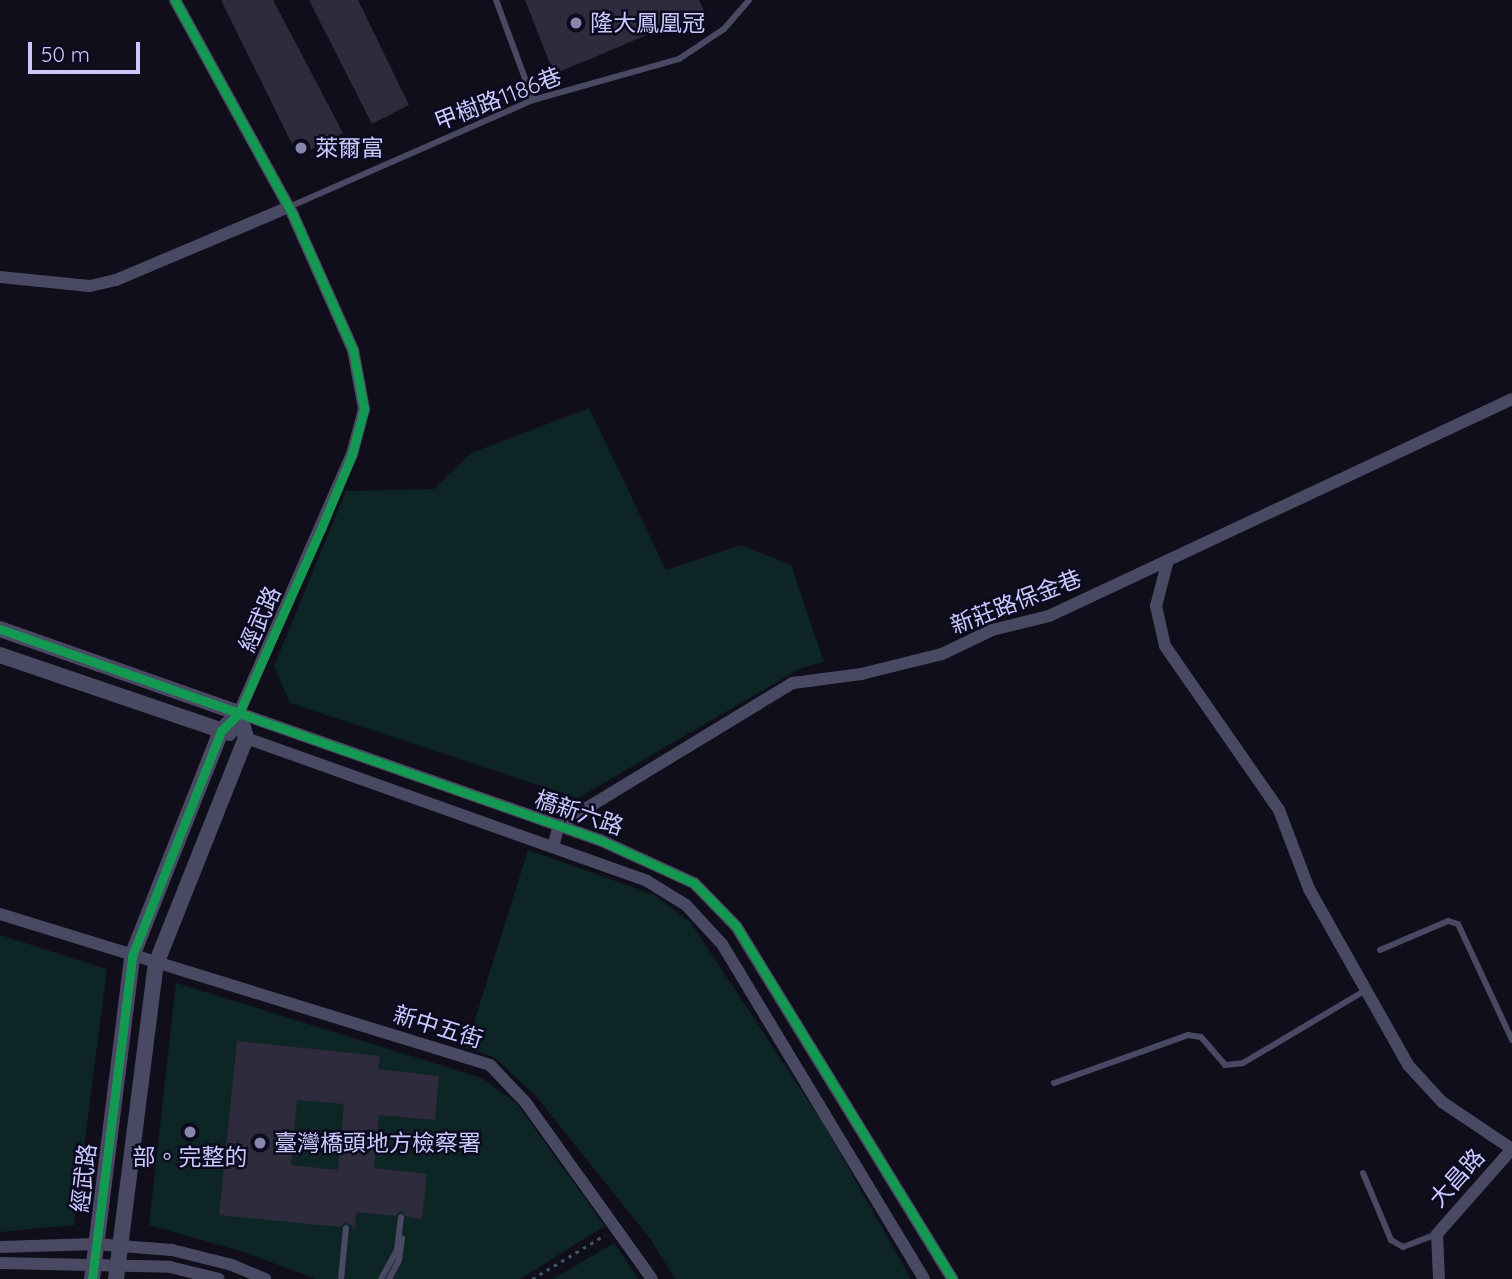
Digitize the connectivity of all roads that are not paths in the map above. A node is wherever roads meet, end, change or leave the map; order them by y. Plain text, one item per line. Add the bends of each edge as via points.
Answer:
1 (175, 0) edge
2 (496, 0) edge
3 (749, 0) edge
4 (533, 100) junction
5 (289, 207) junction
6 (0, 277) edge
7 (1512, 399) edge
8 (1168, 560) junction
9 (0, 629) edge
10 (0, 654) edge
11 (239, 713) junction
12 (222, 731) junction
13 (246, 738) junction
14 (559, 825) junction
15 (553, 848) junction
16 (0, 914) edge
17 (1380, 950) dead end
18 (132, 956) junction
19 (156, 964) junction
20 (1366, 990) junction
21 (1512, 1040) edge
22 (1054, 1083) dead end
23 (1512, 1149) edge
24 (1363, 1173) dead end
25 (346, 1228) dead end
26 (1437, 1234) junction
27 (95, 1244) junction
28 (0, 1247) edge
29 (119, 1247) junction
30 (94, 1262) junction
31 (0, 1263) edge
32 (117, 1272) edge
33 (92, 1279) edge
34 (219, 1279) edge
35 (264, 1279) edge
36 (341, 1279) edge
37 (381, 1279) edge
38 (389, 1279) edge
39 (652, 1279) edge
40 (924, 1279) edge
41 (952, 1279) edge
42 (1439, 1279) edge

1 - 5 street, 經武路
2 - 4 lane
3 - 4 lane, 甲樹路1186巷 via 724,29 680,58
4 - 5 lane, 甲樹路1186巷
5 - 6 street via 116,280 90,286
5 - 11 street, 經武路 via 353,350 364,409 352,454
7 - 8 street, 新莊路保金巷
8 - 14 street, 新莊路保金巷 via 1049,616 992,630 942,654 861,674 793,683
8 - 20 street via 1156,606 1165,646 1279,810 1309,889
9 - 11 street, 橋新六路
10 - 12 street, 橋新六路
11 - 12 street, 經武路
11 - 13 street
11 - 14 street, 橋新六路
12 - 13 street, 橋新六路
12 - 18 street, 經武路
13 - 15 street, 橋新六路
13 - 19 street, 經武路
14 - 15 street
14 - 41 street, 橋新六路 via 674,870 730,919
15 - 40 street, 橋新六路 via 647,881 704,921
16 - 18 street
17 - 21 lane via 1448,921 1458,923
18 - 19 street, 新中五街
18 - 27 street, 經武路
19 - 29 street, 經武路
19 - 39 street, 新中五街 via 490,1065 526,1103
20 - 22 lane via 1243,1062 1225,1065 1201,1037 1188,1035
20 - 23 street via 1426,1087 1483,1133
23 - 26 street, 大昌路
24 - 26 lane via 1391,1240 1403,1247
25 - 36 lane
26 - 42 street, 大昌路
27 - 28 street
27 - 29 street
27 - 30 street, 經武路
29 - 32 street, 經武路
29 - 35 street via 172,1250 232,1265
30 - 31 street
30 - 32 street
30 - 33 street, 經武路
32 - 34 street via 170,1267
37 - 38 lane via 397,1250 402,1217 399,1260

